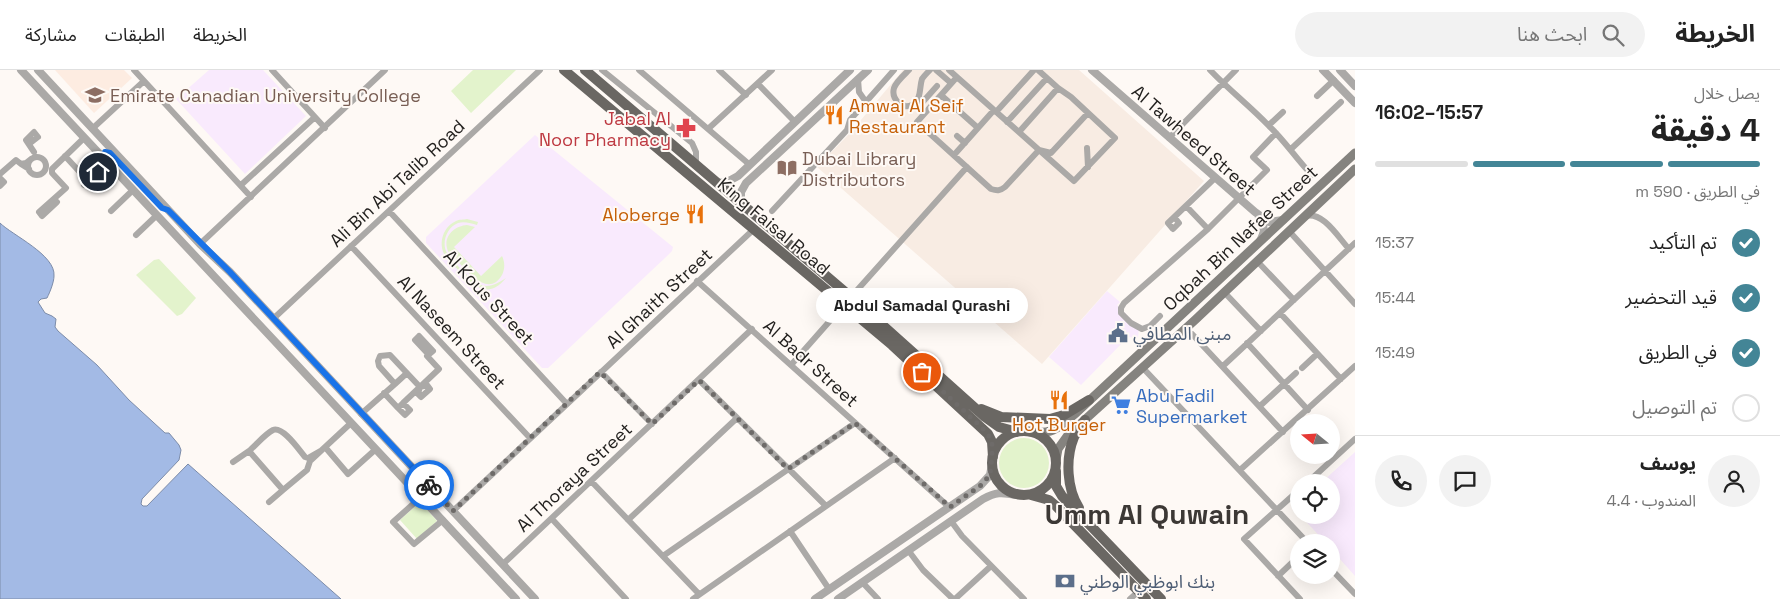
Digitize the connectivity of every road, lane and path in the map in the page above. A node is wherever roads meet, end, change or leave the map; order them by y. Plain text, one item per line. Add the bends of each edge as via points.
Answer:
1 (20, 70) edge
2 (38, 70) edge
3 (134, 70) edge
4 (386, 70) edge
5 (540, 70) edge
6 (564, 70) edge
7 (585, 70) edge
8 (602, 70) edge
9 (639, 70) edge
10 (719, 70) edge
11 (772, 70) edge
12 (868, 70) edge
13 (894, 70) edge
14 (909, 70) edge
15 (930, 70) edge
16 (936, 70) edge
17 (949, 70) edge
18 (1036, 70) edge
19 (1092, 70) edge
20 (1210, 70) edge
21 (1236, 70) edge
22 (1324, 70) edge
23 (1340, 70) edge
24 (276, 71) edge
25 (848, 71) edge
26 (957, 77) junction
27 (1047, 78) junction
28 (858, 80) junction
29 (1334, 80) junction
30 (144, 81) junction
31 (1354, 81) edge
32 (951, 83) junction
33 (1222, 83) junction
34 (758, 84) junction
35 (937, 86) dead end
36 (1058, 88) junction
37 (846, 91) junction
38 (746, 95) junction
39 (941, 95) junction
40 (860, 96) junction
41 (1317, 96) dead end
42 (866, 102) junction
43 (1341, 102) dead end
44 (1355, 103) edge
45 (911, 106) junction
46 (995, 111) junction
47 (1283, 112) dead end
48 (1088, 113) junction
49 (315, 117) junction
50 (794, 122) junction
51 (1007, 122) junction
52 (1269, 125) junction
53 (325, 128) junction
54 (978, 128) junction
55 (92, 129) junction
56 (708, 129) junction
57 (1019, 132) junction
58 (1276, 133) junction
59 (782, 134) junction
60 (957, 136) dead end
61 (84, 138) junction
62 (1169, 138) junction
63 (790, 143) junction
64 (965, 143) junction
65 (29, 144) dead end
66 (1087, 148) dead end
67 (1291, 149) junction
68 (1039, 150) junction
69 (34, 152) junction
70 (1355, 153) edge
71 (954, 155) junction
72 (65, 156) junction
73 (31, 160) junction
74 (105, 160) junction
75 (21, 164) junction
76 (696, 165) junction
77 (750, 165) junction
78 (48, 167) junction
79 (967, 167) junction
80 (1088, 167) junction
81 (29, 169) junction
82 (1355, 169) edge
83 (1312, 175) dead end
84 (0, 176) edge
85 (1215, 178) junction
86 (718, 183) junction
87 (241, 185) junction
88 (0, 186) edge
89 (132, 190) junction
90 (251, 197) junction
91 (1239, 198) junction
92 (54, 199) dead end
93 (1323, 200) junction
94 (741, 203) junction
95 (1187, 207) junction
96 (168, 210) junction
97 (111, 211) dead end
98 (389, 211) junction
99 (772, 211) dead end
100 (1255, 212) junction
101 (156, 216) junction
102 (1306, 216) junction
103 (1175, 218) dead end
104 (1322, 218) junction
105 (1283, 220) junction
106 (1208, 229) junction
107 (754, 230) junction
108 (1289, 231) junction
109 (136, 235) dead end
110 (1260, 241) junction
111 (1355, 243) edge
112 (200, 244) junction
113 (351, 246) junction
114 (1349, 249) junction
115 (1257, 261) junction
116 (1325, 271) junction
117 (697, 282) junction
118 (1224, 292) junction
119 (851, 297) junction
120 (1294, 300) junction
121 (1355, 304) edge
122 (843, 306) junction
123 (1280, 313) junction
124 (1160, 316) dead end
125 (273, 319) junction
126 (1195, 320) junction
127 (263, 328) junction
128 (752, 329) junction
129 (1261, 331) junction
130 (1181, 332) junction
131 (1192, 334) junction
132 (1247, 344) junction
133 (1317, 354) junction
134 (429, 355) dead end
135 (1132, 360) junction
136 (791, 365) junction
137 (1222, 366) junction
138 (1355, 366) edge
139 (319, 368) junction
140 (1142, 368) junction
141 (1302, 368) dead end
142 (600, 372) junction
143 (406, 373) junction
144 (1296, 373) dead end
145 (1341, 379) junction
146 (699, 380) junction
147 (395, 384) junction
148 (1284, 384) junction
149 (420, 387) junction
150 (384, 393) junction
151 (1089, 400) junction
152 (567, 404) junction
153 (973, 405) junction
154 (1260, 406) junction
155 (1308, 410) junction
156 (361, 414) junction
157 (737, 418) junction
158 (1085, 420) junction
159 (351, 423) junction
160 (855, 423) junction
161 (652, 424) junction
162 (1017, 432) junction
163 (1030, 432) junction
164 (1283, 432) junction
165 (530, 438) junction
166 (1355, 439) edge
167 (323, 449) junction
168 (376, 449) junction
169 (249, 451) junction
170 (895, 458) junction
171 (992, 460) junction
172 (233, 462) dead end
173 (1056, 464) junction
174 (788, 469) junction
175 (1240, 470) junction
176 (1317, 474) edge
177 (591, 481) junction
178 (283, 490) junction
179 (1016, 494) junction
180 (1031, 495) junction
181 (421, 497) junction
182 (1290, 498) edge
183 (269, 502) dead end
184 (826, 506) junction
185 (950, 507) junction
186 (1277, 510) junction
187 (453, 511) junction
188 (552, 518) junction
189 (1084, 518) junction
190 (443, 520) junction
191 (628, 520) junction
192 (951, 521) junction
193 (790, 531) junction
194 (1300, 534) edge
195 (908, 550) junction
196 (663, 556) junction
197 (503, 564) junction
198 (1290, 565) edge
199 (991, 566) junction
200 (1278, 576) junction
201 (1340, 578) edge
202 (862, 582) junction
203 (829, 589) junction
204 (1139, 591) junction
205 (699, 594) junction
206 (1355, 594) edge
207 (511, 597) edge
208 (535, 599) edge
209 (626, 599) edge
210 (693, 599) edge
211 (815, 599) edge
212 (838, 599) edge
213 (878, 599) edge
214 (954, 599) edge
215 (1024, 599) edge
216 (1130, 599) edge
217 (1146, 599) edge
218 (1161, 599) edge
219 (1300, 599) edge

1 - 61 street
2 - 55 street
3 - 30 street
4 - 53 street
5 - 98 street, Ali Bin Abi Talib Road
6 - 107 main road, King Faisal Road
7 - 76 main road, King Faisal Road
8 - 76 street via 692,143
9 - 56 street
10 - 38 street
11 - 34 street
12 - 28 street
13 - 42 street
14 - 45 street via 894,86 893,94 896,102
15 - 45 street via 922,80 920,95
16 - 32 street
17 - 26 street
18 - 27 street
18 - 46 street
19 - 62 street, Al Tawheed Street
20 - 33 street
21 - 33 street
22 - 29 street
23 - 31 street
24 - 49 street
25 - 50 street
26 - 32 street
26 - 46 street
27 - 36 street
27 - 51 street
28 - 37 street
28 - 40 street
29 - 41 street
29 - 44 street
30 - 55 street
30 - 87 street
32 - 39 street
33 - 52 street
33 - 62 street
34 - 38 street
34 - 50 street
35 - 45 street via 920,105
36 - 48 street
36 - 57 street
37 - 40 street
37 - 63 street
38 - 56 street
39 - 54 street
39 - 71 street via 917,122
40 - 42 street
42 - 99 street via 850,120 846,130
43 - 67 street
46 - 51 street
46 - 54 street
47 - 52 street
48 - 68 street via 1051,153
48 - 80 street via 1115,138
49 - 53 street
49 - 87 street
50 - 59 street
51 - 57 street
52 - 58 street
53 - 90 street
54 - 64 street
55 - 96 street
56 - 77 street
57 - 68 street
58 - 67 street
58 - 91 street via 1253,157 1266,170
59 - 63 street via 783,140
59 - 77 street
60 - 64 street
61 - 72 street
61 - 74 street
62 - 85 street, Al Tawheed Street
63 - 94 street via 744,186
64 - 71 street
65 - 69 street
66 - 80 street
67 - 83 street via 1297,161
68 - 79 street via 1001,190 991,189
68 - 80 street via 1074,181
69 - 73 street
69 - 78 street
70 - 105 main road, Oqbah Bin Nafae Street
71 - 79 street
72 - 74 street via 86,183
72 - 78 street
73 - 75 street
73 - 78 street via 36,157
73 - 81 street
74 - 89 street
74 - 96 street via 105,152 110,153 162,208
75 - 81 street
75 - 84 street via 16,160
76 - 86 main road, King Faisal Road
77 - 86 street via 735,179
78 - 81 street via 35,174
78 - 92 street via 66,188
79 - 119 street
82 - 93 main road, Oqbah Bin Nafae Street
84 - 88 street via 4,182
85 - 91 street, Al Tawheed Street
85 - 95 street
86 - 94 main road, King Faisal Road
87 - 90 street
89 - 97 street
89 - 101 street
90 - 112 street
91 - 100 street, Al Tawheed Street
91 - 106 street
93 - 102 main road, Oqbah Bin Nafae Street
93 - 104 street
94 - 119 main road, King Faisal Road
95 - 103 street
95 - 106 street
96 - 112 street
98 - 113 street, Ali Bin Abi Talib Road
98 - 152 street, Al Kous Street
100 - 105 street, Al Tawheed Street via 1269,222
100 - 110 street, Al Tawheed Street via 1265,227
101 - 109 street
101 - 127 street
102 - 104 street via 1311,214
102 - 108 main road, Oqbah Bin Nafae Street
104 - 114 street
105 - 110 main road, Oqbah Bin Nafae Street
106 - 124 street via 1121,308 1121,313 1131,323 1142,328 1150,326
107 - 117 street, Al Ghaith Street
107 - 122 main road, King Faisal Road
108 - 115 main road, Oqbah Bin Nafae Street
108 - 116 street
110 - 135 main road, Oqbah Bin Nafae Street
111 - 114 street
112 - 125 street
113 - 125 street, Ali Bin Abi Talib Road
113 - 165 street, Al Naseem Street
114 - 116 street
115 - 118 main road, Oqbah Bin Nafae Street
115 - 120 street
116 - 120 street
116 - 121 street
117 - 128 street, Al Badr Street
117 - 142 street, Al Ghaith Street
118 - 126 main road, Oqbah Bin Nafae Street
118 - 129 street
119 - 153 main road, King Faisal Road
120 - 123 street
122 - 136 street
122 - 171 main road, King Faisal Road via 892,345 988,434 992,442
123 - 129 street
123 - 133 street
125 - 139 street
126 - 130 main road, Oqbah Bin Nafae Street
126 - 131 street
127 - 139 street via 311,375 318,375
127 - 159 street
128 - 136 street, Al Badr Street
128 - 146 street, Al Thoraya Street
129 - 132 street
130 - 131 street
130 - 140 main road, Oqbah Bin Nafae Street
131 - 137 street
132 - 137 street
132 - 148 street
133 - 141 street
133 - 145 street
134 - 149 street via 439,369
135 - 140 main road
135 - 151 main road, Oqbah Bin Nafae Street
136 - 160 street, Al Badr Street
137 - 154 street
138 - 145 street
139 - 156 street
140 - 158 main road, Oqbah Bin Nafae Street
140 - 175 street
142 - 152 street, Al Ghaith Street
142 - 161 street
143 - 147 street
143 - 147 street via 390,355 380,356 379,366
143 - 149 street
144 - 148 street
145 - 155 street
146 - 157 street
146 - 161 street, Al Thoraya Street
147 - 150 street
148 - 154 street
148 - 155 street
149 - 150 street via 400,405
150 - 156 street
151 - 153 main road via 1064,416 1050,418 1001,417
151 - 163 main road, Oqbah Bin Nafae Street via 1058,428 1048,433
152 - 165 street, Al Ghaith Street
153 - 162 main road, King Faisal Road via 999,427
154 - 164 street
155 - 164 street
156 - 159 street
156 - 187 street
157 - 174 street
157 - 191 street
158 - 173 main road, Oqbah Bin Nafae Street via 1062,443
158 - 189 main road via 1073,440 1069,464 1072,494
159 - 167 street
159 - 168 street
160 - 170 street, Al Badr Street
160 - 174 street
161 - 177 street, Al Thoraya Street
162 - 163 main road
162 - 171 main road via 1001,441
163 - 173 main road via 1048,442
164 - 175 street
165 - 187 street, Al Ghaith Street
166 - 176 street
167 - 168 street via 348,474
167 - 169 street via 304,457 284,432 273,430
167 - 178 street via 310,461 307,470
168 - 181 street
169 - 172 street
169 - 178 street
170 - 184 street
170 - 185 street, Al Badr Street
171 - 179 main road via 999,483
171 - 185 street via 986,481
173 - 180 main road via 1048,485
173 - 189 main road via 1056,486
174 - 184 street
174 - 196 street
175 - 186 street
177 - 188 street, Al Thoraya Street
177 - 191 street
178 - 183 street
179 - 180 main road
179 - 192 street via 995,493
180 - 204 main road via 1049,500 1056,506
181 - 190 street
181 - 190 street via 394,522 414,544
182 - 186 street
184 - 193 street
185 - 203 street
186 - 194 street
186 - 200 street via 1244,539
187 - 197 street
188 - 197 street, Al Thoraya Street
188 - 209 street
189 - 218 main road
190 - 207 street
191 - 196 street
192 - 195 street
192 - 199 street
193 - 203 street
193 - 205 street
195 - 202 street
195 - 214 street via 923,570
196 - 205 street
197 - 208 street
198 - 200 street
199 - 214 street
199 - 215 street
200 - 219 street
201 - 206 street
202 - 212 street
202 - 213 street
203 - 211 street
204 - 216 street
204 - 217 main road
205 - 210 street

